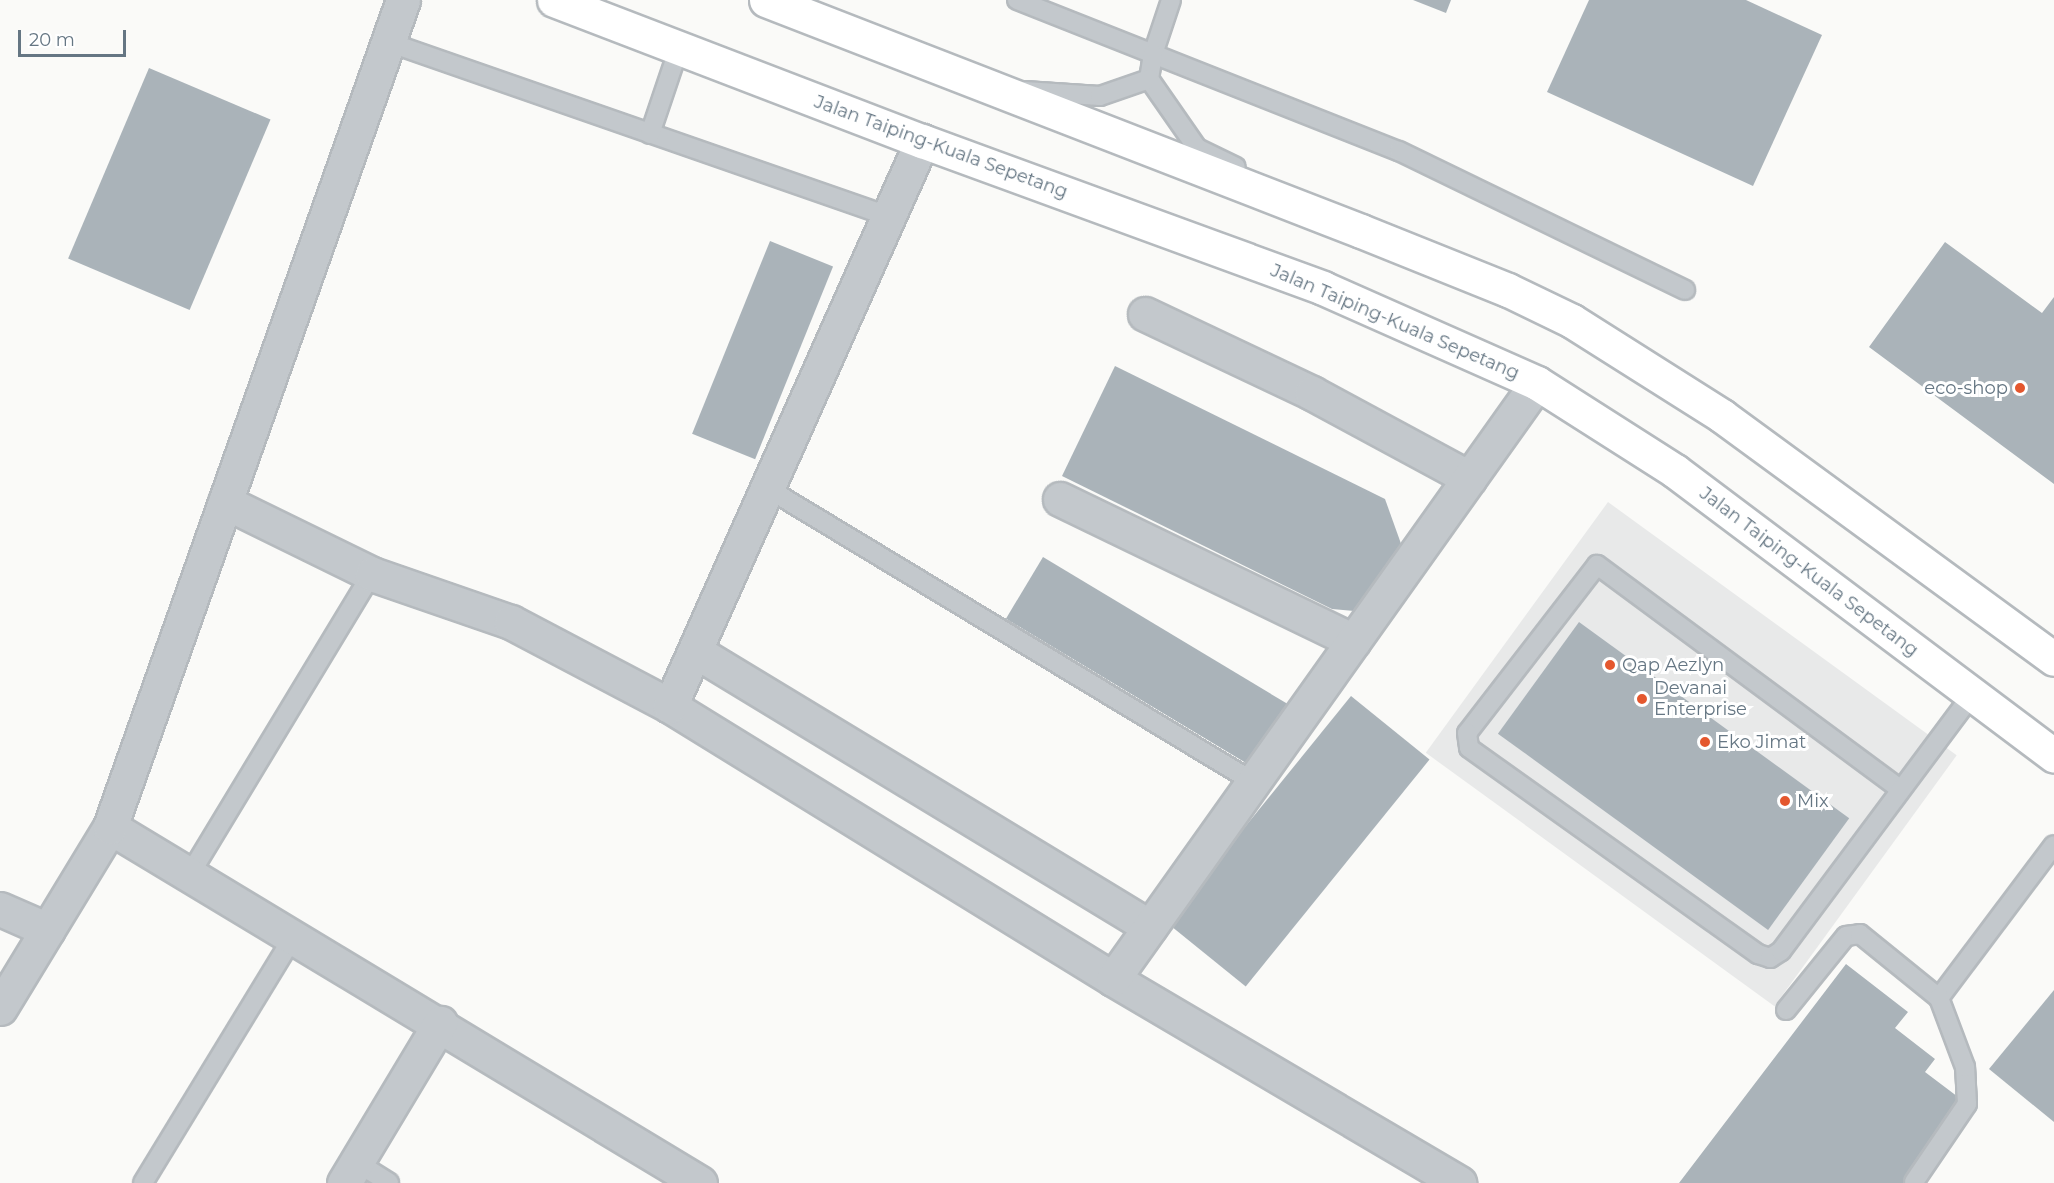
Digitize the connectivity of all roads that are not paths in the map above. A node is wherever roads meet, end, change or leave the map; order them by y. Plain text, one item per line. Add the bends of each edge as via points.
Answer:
1 (403, 0) edge
2 (554, 0) edge
3 (766, 0) edge
4 (1017, 0) edge
5 (1171, 0) edge
6 (388, 42) junction
7 (679, 48) junction
8 (1153, 54) junction
9 (1149, 79) junction
10 (996, 89) junction
11 (650, 134) junction
12 (922, 141) junction
13 (888, 216) junction
14 (1361, 231) junction
15 (1685, 290) dead end
16 (1145, 314) dead end
17 (1537, 383) junction
18 (1469, 478) junction
19 (767, 488) junction
20 (1060, 499) dead end
21 (225, 502) junction
22 (372, 574) junction
23 (1354, 641) junction
24 (695, 651) junction
25 (2054, 659) edge
26 (1972, 695) junction
27 (670, 706) junction
28 (2054, 756) edge
29 (1255, 783) junction
30 (1900, 789) junction
31 (110, 827) junction
32 (2054, 844) edge
33 (190, 874) junction
34 (0, 909) edge
35 (1150, 927) junction
36 (48, 930) junction
37 (294, 936) junction
38 (1113, 979) junction
39 (1939, 998) junction
40 (0, 1008) edge
41 (1786, 1010) dead end
42 (440, 1023) junction
43 (350, 1173) edge
44 (1914, 1182) edge
45 (143, 1183) edge
46 (389, 1183) edge
47 (700, 1183) edge
48 (1459, 1183) edge

1 - 6 street
2 - 7 main road, Jalan Taiping-Kuala Sepetang
3 - 10 main road
4 - 8 lane
5 - 8 lane
6 - 11 lane
6 - 21 street
7 - 11 lane
7 - 12 main road, Jalan Taiping-Kuala Sepetang
8 - 9 lane
8 - 15 lane via 1399,151
9 - 10 lane via 1100,96
9 - 14 lane via 1197,148
10 - 14 main road
11 - 13 lane
12 - 13 street
12 - 17 main road, Jalan Taiping-Kuala Sepetang via 1323,288
13 - 19 street
14 - 25 main road via 1508,290 1572,321 1722,416
16 - 18 street via 1312,393
17 - 18 street
17 - 26 main road, Jalan Taiping-Kuala Sepetang via 1675,471
18 - 23 street
19 - 24 street
19 - 29 lane
20 - 23 street
21 - 22 street
21 - 31 street
22 - 27 street via 511,622
22 - 33 lane
23 - 29 street
24 - 27 street
24 - 35 street
26 - 28 main road, Jalan Taiping-Kuala Sepetang
26 - 30 lane
27 - 38 street
29 - 35 street
30 - 30 lane via 1781,951 1770,958 1758,954 1469,748 1467,733 1597,565
31 - 33 street
31 - 36 street
32 - 39 lane
33 - 37 street
34 - 36 street
35 - 38 street
36 - 40 street
37 - 42 street
37 - 45 lane
38 - 48 street
39 - 41 lane via 1860,934 1846,936
39 - 44 lane via 1965,1067 1967,1104
42 - 43 street
42 - 47 street
43 - 46 lane

